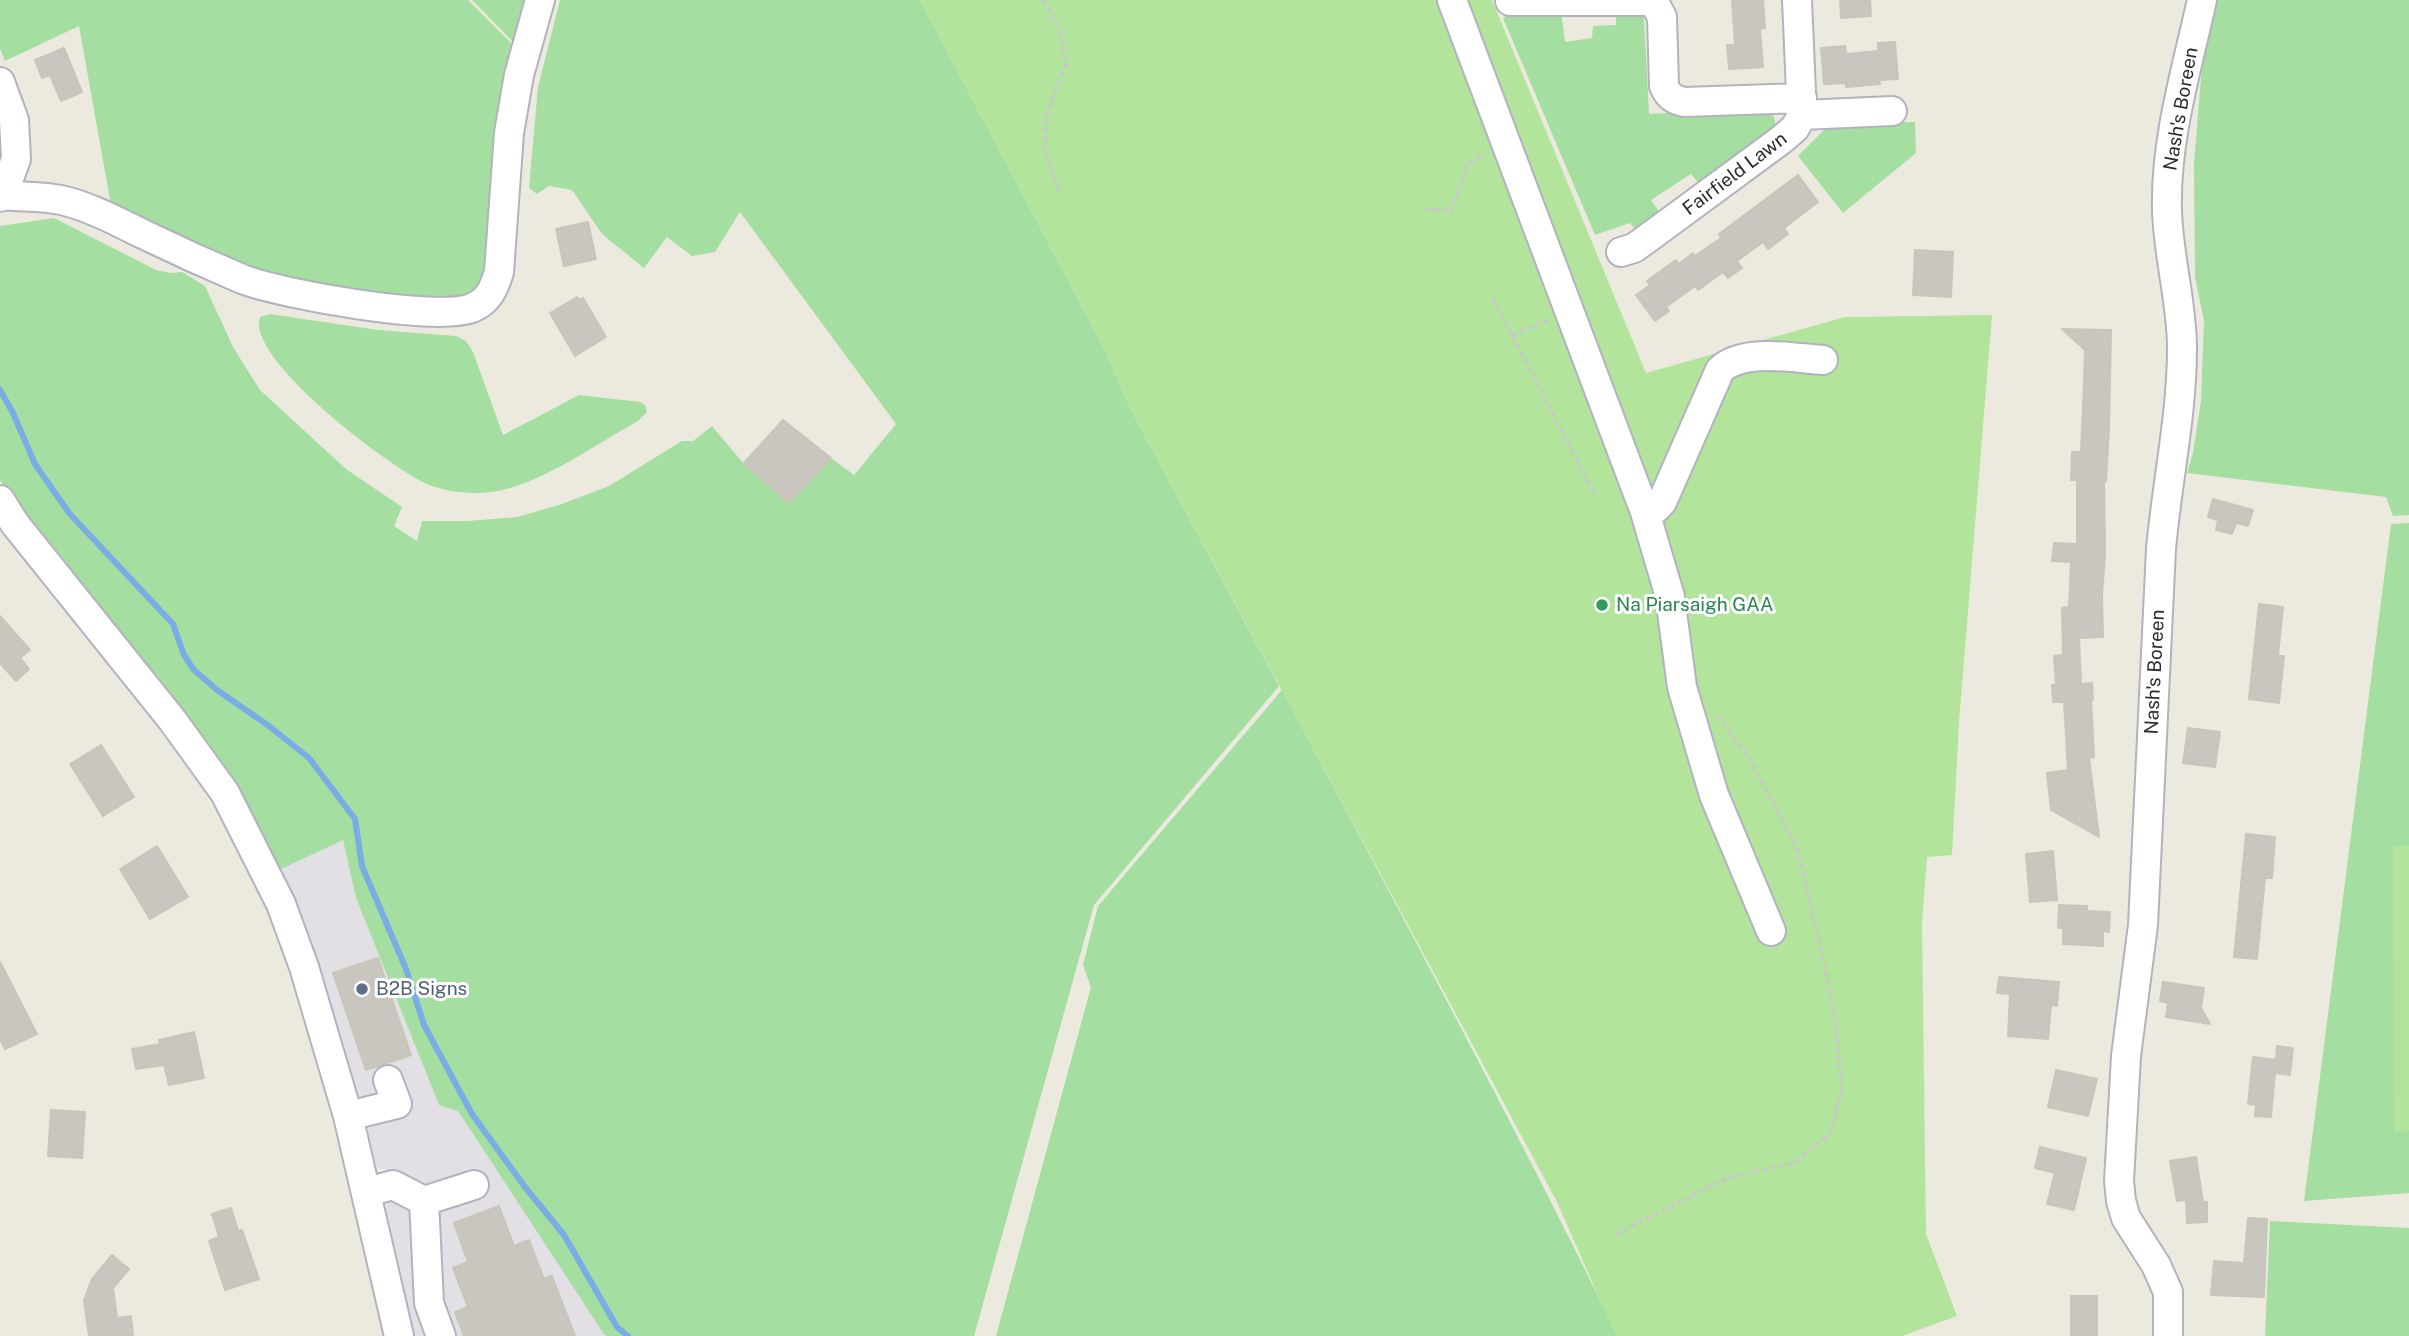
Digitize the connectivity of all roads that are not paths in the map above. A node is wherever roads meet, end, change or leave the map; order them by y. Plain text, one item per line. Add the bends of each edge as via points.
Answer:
1 (540, 0) edge
2 (1452, 0) edge
3 (1797, 0) edge
4 (2202, 0) edge
5 (1510, 1) edge
6 (1582, 12) edge
7 (0, 82) edge
8 (1802, 106) junction
9 (1892, 111) dead end
10 (2, 196) edge
11 (1620, 252) dead end
12 (1823, 360) dead end
13 (0, 500) edge
14 (1645, 512) junction
15 (1771, 931) dead end
16 (388, 1080) dead end
17 (348, 1116) junction
18 (474, 1185) dead end
19 (367, 1192) junction
20 (424, 1201) junction
21 (399, 1336) edge
22 (441, 1336) edge
23 (2168, 1336) edge

1 - 10 street via 509,133 499,272 494,288 473,307 454,313 394,308 281,289 245,280 71,203
2 - 14 street
3 - 8 street
4 - 23 street, Nash's Boreen via 2170,168 2167,210 2182,345 2181,390 2161,549 2143,925 2120,1143 2120,1201 2168,1292
5 - 6 street, Fairfield Lawn
6 - 8 street, Fairfield Lawn via 1647,1 1655,4 1662,17 1664,86 1673,99
7 - 10 street via 14,120 16,159
8 - 9 street, Fairfield Lawn
8 - 11 street, Fairfield Lawn via 1795,128 1781,141 1634,248
12 - 14 street via 1745,357 1728,363 1720,370 1662,502
13 - 17 street via 225,793 281,904
14 - 15 street via 1670,597 1682,687 1713,795
16 - 17 street via 397,1104
17 - 19 street
18 - 20 street
19 - 20 street via 393,1185
19 - 21 street
20 - 22 street via 429,1303

